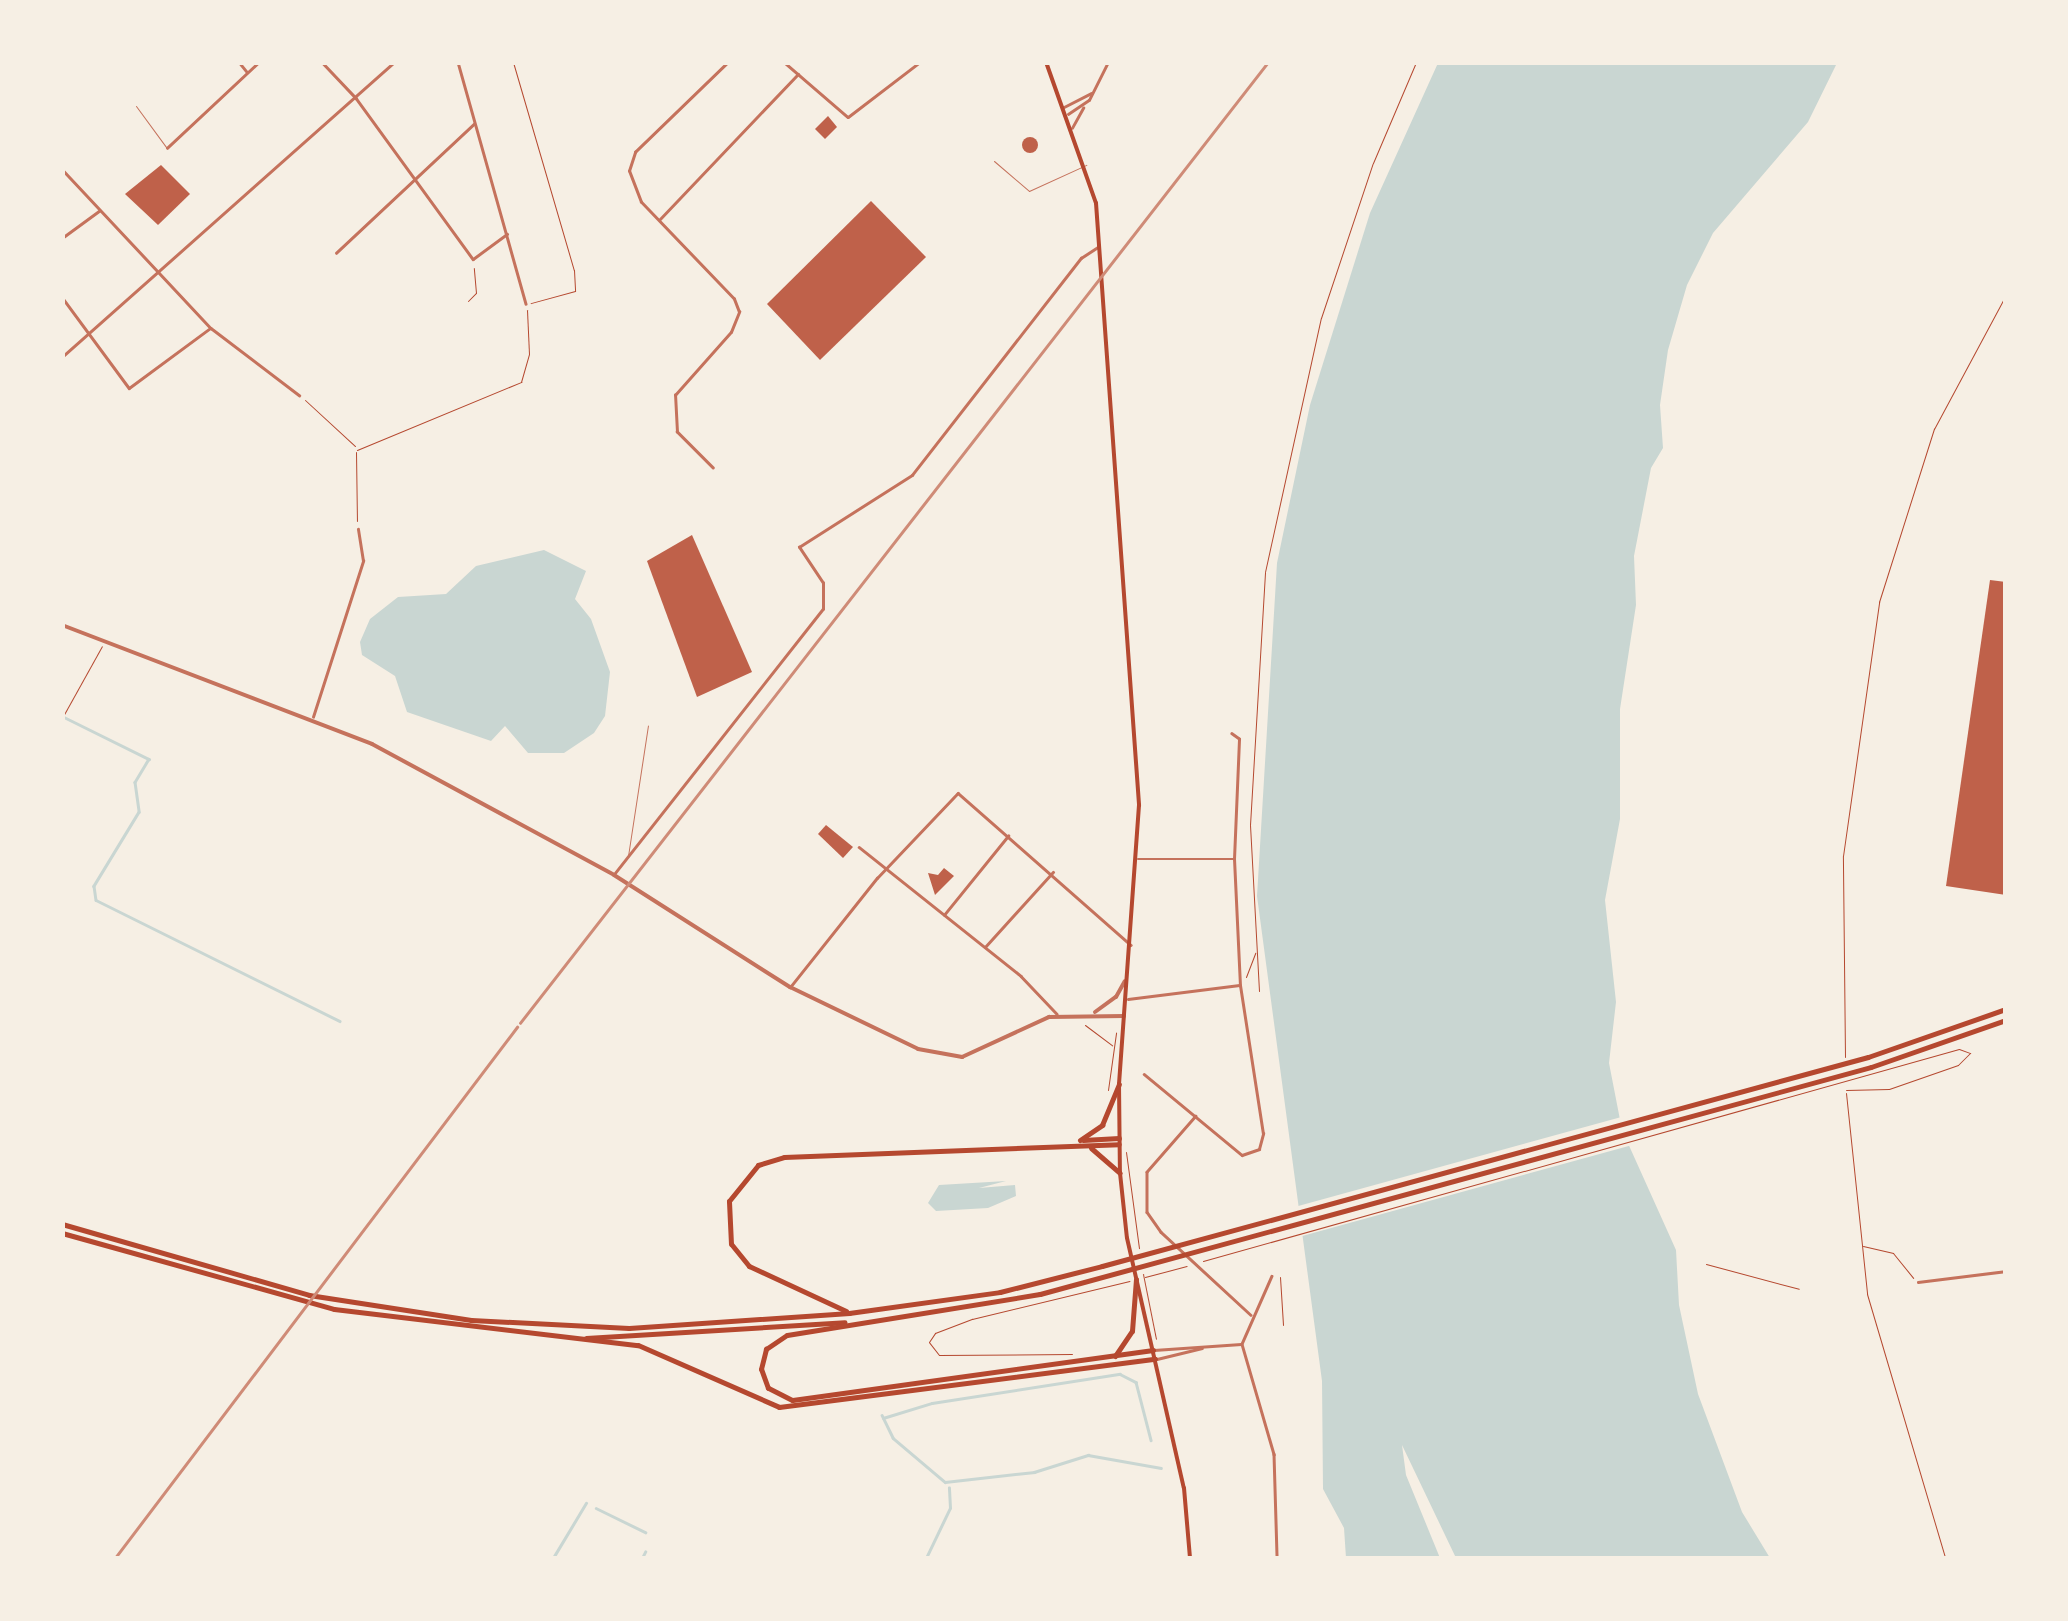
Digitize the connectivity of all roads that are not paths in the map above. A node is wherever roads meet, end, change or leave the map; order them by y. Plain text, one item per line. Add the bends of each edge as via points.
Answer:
1 (238, 62) edge
2 (259, 62) edge
3 (322, 62) edge
4 (394, 62) edge
5 (458, 62) edge
6 (728, 62) edge
7 (784, 62) edge
8 (920, 62) edge
9 (1046, 62) edge
10 (1108, 62) edge
11 (248, 73) junction
12 (798, 74) junction
13 (1092, 92) junction
14 (356, 98) junction
15 (136, 106) dead end
16 (1064, 107) junction
17 (1083, 107) junction
18 (1066, 115) junction
19 (475, 123) junction
20 (1072, 129) junction
21 (167, 148) joint
22 (994, 161) dead end
23 (1086, 165) junction
24 (62, 168) edge
25 (417, 178) junction
26 (100, 210) junction
27 (659, 220) junction
28 (506, 234) junction
29 (62, 238) edge
30 (1100, 246) junction
31 (336, 253) dead end
32 (158, 270) junction
33 (62, 297) edge
34 (526, 304) road end
35 (210, 328) junction
36 (86, 337) junction
37 (62, 356) edge
38 (298, 395) road end
39 (713, 468) dead end
40 (358, 529) road end
41 (62, 625) edge
42 (313, 717) junction
43 (648, 726) dead end
44 (1232, 734) dead end
45 (1009, 834) junction
46 (859, 847) dead end
47 (628, 856) junction
48 (1234, 858) junction
49 (1138, 859) junction
50 (884, 871) junction
51 (1054, 872) junction
52 (614, 874) junction
53 (942, 916) junction
54 (1131, 944) junction
55 (984, 948) junction
56 (1128, 976) junction
57 (1240, 986) junction
58 (790, 987) junction
59 (1126, 998) junction
60 (2006, 1009) edge
61 (1064, 1015) junction
62 (1090, 1015) junction
63 (1124, 1016) junction
64 (2006, 1020) edge
65 (1144, 1074) dead end
66 (1120, 1084) junction
67 (1196, 1116) junction
68 (1119, 1141) junction
69 (1082, 1143) junction
70 (1120, 1173) junction
71 (62, 1224) edge
72 (62, 1233) edge
73 (2006, 1271) edge
74 (1272, 1276) road end
75 (1136, 1280) junction
76 (1918, 1282) road end
77 (306, 1299) junction
78 (955, 1310) junction
79 (849, 1313) junction
80 (1252, 1316) junction
81 (568, 1338) junction
82 (1242, 1344) junction
83 (1209, 1346) junction
84 (1153, 1350) junction
85 (1112, 1358) junction
86 (1155, 1360) junction
87 (1190, 1558) edge
88 (1277, 1558) edge

1 - 11 street
2 - 11 street
3 - 14 street
4 - 14 street
5 - 19 street
6 - 27 street via 631,159 640,202
7 - 12 street
8 - 12 street via 848,117
9 - 16 main road
10 - 13 street
11 - 21 street
12 - 27 street
13 - 16 street
13 - 17 street
14 - 25 street
14 - 32 street
15 - 21 lane
16 - 18 main road
17 - 18 street
17 - 20 street
18 - 20 main road
19 - 25 street
19 - 28 street
20 - 23 main road
22 - 23 lane via 1029,191
23 - 30 main road
24 - 26 street
25 - 28 street via 473,259
25 - 31 street
26 - 29 street
26 - 32 street
27 - 39 street via 739,312 731,332 675,395 678,432
28 - 34 street
30 - 47 street via 1081,258 912,475 799,547 824,584 823,609
30 - 49 main road
32 - 35 street
32 - 36 street
33 - 36 street
35 - 36 street via 129,388
35 - 38 street
36 - 37 street
40 - 42 street via 362,561
41 - 42 street
42 - 52 street
43 - 47 lane
44 - 48 street via 1239,739
45 - 50 street via 958,792
45 - 51 street
45 - 53 street
46 - 50 street
47 - 52 street
48 - 49 street
48 - 57 street
49 - 54 main road
50 - 53 street
50 - 58 street
51 - 54 street
51 - 55 street
52 - 58 street
53 - 55 street
54 - 56 main road
55 - 61 street
56 - 59 main road
56 - 62 street via 1116,998
57 - 59 street
57 - 67 street via 1263,1134 1259,1150 1247,1156
58 - 61 street via 884,1036 952,1056 988,1050
59 - 63 main road
60 - 79 highway via 1868,1056 1102,1266 1000,1292
61 - 62 street
62 - 63 street
63 - 66 main road
64 - 78 highway via 1871,1067 1105,1277
65 - 67 street
66 - 68 main road
66 - 69 highway via 1102,1125
67 - 80 street via 1147,1172 1147,1212 1158,1230
68 - 69 highway
68 - 70 main road
69 - 70 highway
69 - 79 highway via 784,1157 758,1165 729,1202 732,1244 750,1266
70 - 75 main road
71 - 77 highway
72 - 77 highway via 212,1279
73 - 76 street
74 - 80 street
75 - 84 main road
75 - 85 highway via 1132,1331
77 - 79 highway via 471,1320 628,1328
77 - 81 highway via 334,1309
78 - 81 highway via 696,1335
78 - 85 highway via 786,1335 766,1349 762,1376 774,1394 792,1400
80 - 82 street
81 - 86 highway via 638,1345 764,1403 797,1408
82 - 83 street
82 - 88 street via 1274,1454
83 - 84 street
83 - 86 street
84 - 85 highway
84 - 86 main road
86 - 87 main road via 1184,1488

